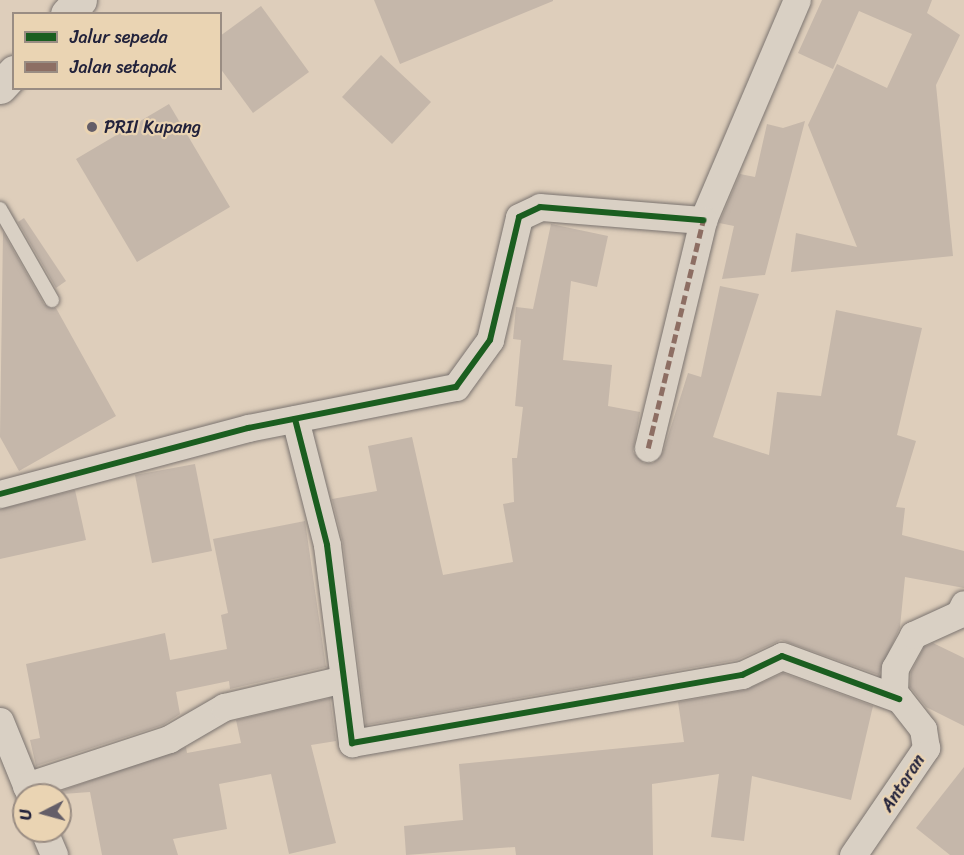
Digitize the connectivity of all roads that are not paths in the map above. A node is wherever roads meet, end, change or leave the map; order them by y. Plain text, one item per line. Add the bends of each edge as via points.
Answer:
1 (81, 0) edge
2 (797, 0) edge
3 (68, 12) edge
4 (12, 74) edge
5 (0, 87) edge
6 (0, 209) edge
7 (703, 220) junction
8 (52, 300) dead end
9 (295, 418) junction
10 (648, 448) dead end
11 (0, 494) edge
12 (964, 604) edge
13 (343, 680) junction
14 (899, 699) junction
15 (0, 721) edge
16 (25, 783) edge
17 (50, 783) edge
18 (853, 855) edge

1 - 3 main road
2 - 7 street
4 - 5 main road
6 - 8 lane
7 - 9 street via 540,207 519,217 490,339 456,387
7 - 10 street
9 - 11 street
9 - 13 street via 327,545
12 - 14 street via 959,614 914,635 892,678
13 - 14 street via 352,743 742,675 782,657
13 - 17 street via 224,707 169,739
14 - 18 street, Antaran via 923,729 926,748
15 - 16 street

